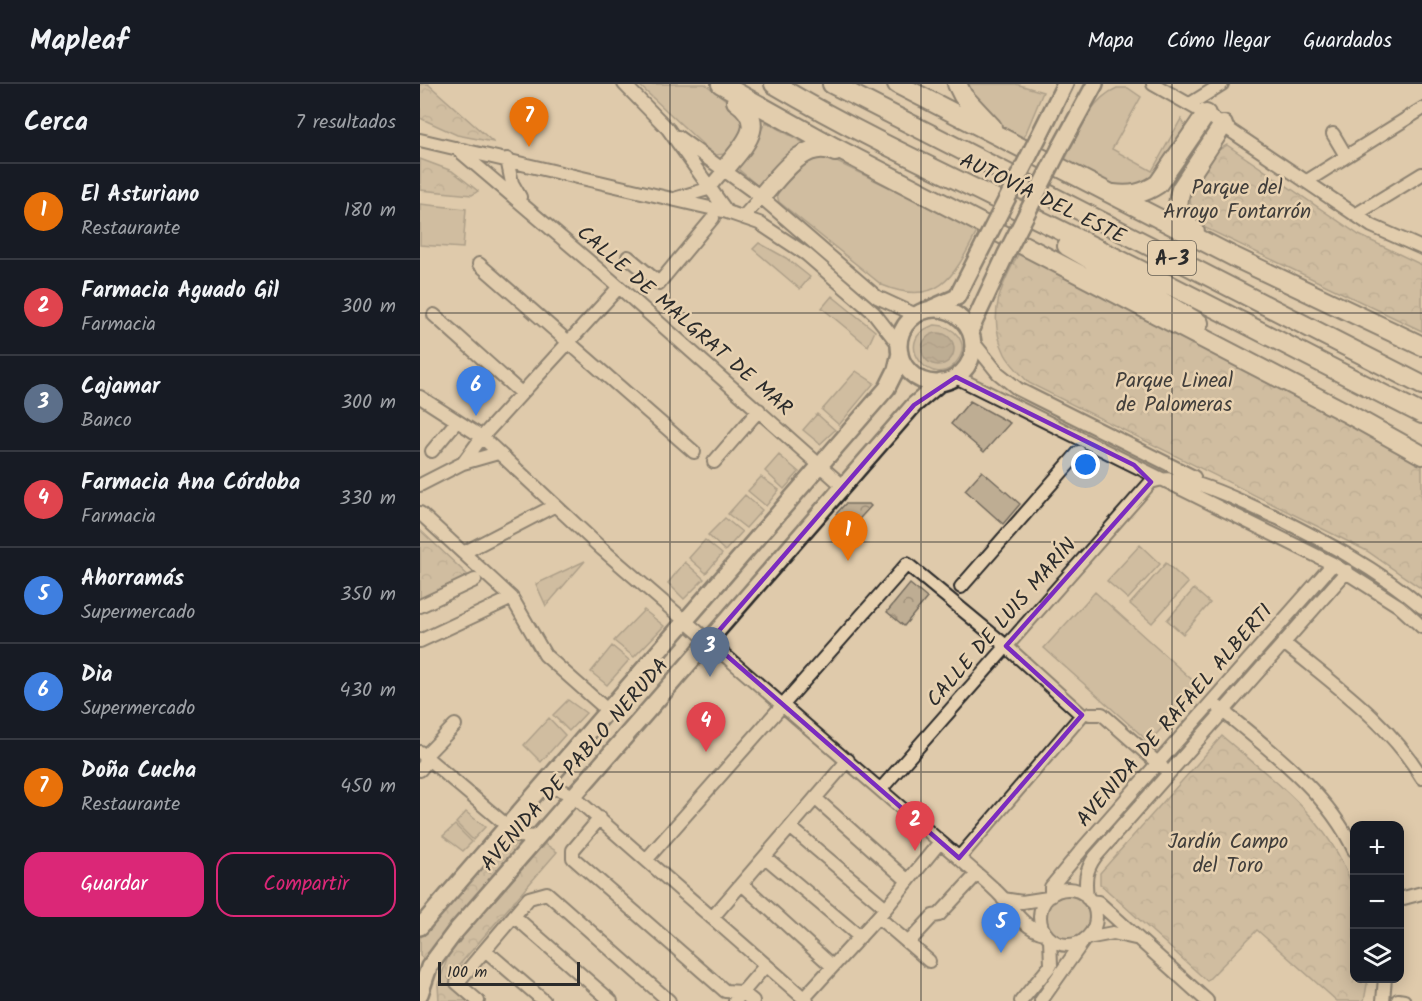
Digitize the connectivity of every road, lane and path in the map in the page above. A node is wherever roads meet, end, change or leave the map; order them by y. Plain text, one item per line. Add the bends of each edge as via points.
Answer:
1 (624, 84) edge
2 (713, 84) edge
3 (721, 84) edge
4 (774, 84) edge
5 (832, 84) edge
6 (897, 84) edge
7 (912, 84) edge
8 (957, 84) edge
9 (1065, 84) edge
10 (1095, 84) edge
11 (1153, 84) edge
12 (1170, 84) edge
13 (1222, 84) edge
14 (1190, 104) junction
15 (1422, 109) edge
16 (947, 110) junction
17 (1206, 114) junction
18 (1224, 125) junction
19 (668, 129) junction
20 (1333, 134) dead end
21 (420, 140) edge
22 (1006, 140) junction
23 (456, 148) junction
24 (1346, 156) junction
25 (507, 159) junction
26 (537, 166) junction
27 (724, 170) junction
28 (1422, 174) edge
29 (1307, 181) junction
30 (512, 183) junction
31 (906, 185) junction
32 (708, 189) junction
33 (1109, 194) junction
34 (761, 197) junction
35 (990, 198) junction
36 (676, 199) junction
37 (523, 204) junction
38 (727, 212) junction
39 (1355, 215) junction
40 (744, 216) junction
41 (712, 218) dead end
42 (1422, 248) edge
43 (628, 257) dead end
44 (1234, 257) junction
45 (479, 264) dead end
46 (619, 287) junction
47 (920, 313) junction
48 (434, 315) dead end
49 (971, 336) junction
50 (568, 340) junction
51 (1422, 345) edge
52 (899, 349) junction
53 (956, 377) junction
54 (941, 382) junction
55 (1422, 385) edge
56 (521, 393) junction
57 (420, 397) edge
58 (759, 410) junction
59 (1346, 412) junction
60 (1422, 414) edge
61 (457, 421) junction
62 (482, 437) junction
63 (432, 450) dead end
64 (1141, 451) junction
65 (694, 452) dead end
66 (1079, 452) dead end
67 (498, 453) junction
68 (1422, 455) edge
69 (714, 462) dead end
70 (464, 463) junction
71 (821, 465) junction
72 (1154, 478) junction
73 (420, 485) edge
74 (843, 486) junction
75 (554, 506) junction
76 (420, 513) edge
77 (1280, 519) junction
78 (463, 553) junction
79 (1334, 564) junction
80 (1347, 571) junction
81 (475, 580) dead end
82 (961, 587) dead end
83 (512, 598) junction
84 (420, 606) edge
85 (1422, 607) edge
86 (684, 621) junction
87 (1422, 627) edge
88 (710, 640) junction
89 (420, 642) edge
90 (1284, 643) junction
91 (1006, 646) junction
92 (783, 704) junction
93 (1209, 705) junction
94 (606, 709) junction
95 (1223, 711) junction
96 (1090, 714) dead end
97 (455, 725) dead end
98 (423, 753) edge
99 (848, 760) junction
100 (1158, 762) junction
101 (420, 770) edge
102 (1168, 775) junction
103 (1422, 778) edge
104 (881, 789) junction
105 (536, 794) junction
106 (573, 796) junction
107 (815, 798) junction
108 (600, 818) junction
109 (508, 827) junction
110 (790, 827) junction
111 (537, 837) junction
112 (940, 842) junction
113 (1350, 844) edge
114 (765, 857) junction
115 (959, 858) junction
116 (646, 860) junction
117 (977, 874) junction
118 (908, 881) junction
119 (742, 884) junction
120 (1422, 893) edge
121 (1049, 897) junction
122 (1003, 899) junction
123 (1089, 899) junction
124 (1404, 899) edge
125 (882, 913) junction
126 (514, 916) junction
127 (712, 918) junction
128 (420, 927) edge
129 (1048, 936) junction
130 (860, 937) junction
131 (1136, 938) junction
132 (1085, 939) junction
133 (908, 943) junction
134 (485, 950) junction
135 (929, 960) dead end
136 (766, 965) junction
137 (832, 966) junction
138 (1384, 983) edge
139 (420, 995) edge
140 (738, 997) edge
141 (806, 999) edge
142 (1398, 1000) edge
143 (423, 1001) edge
144 (478, 1001) edge
145 (544, 1001) edge
146 (611, 1001) edge
147 (669, 1001) edge
148 (753, 1001) edge
149 (1021, 1001) edge
150 (1041, 1001) edge
151 (1207, 1001) edge
152 (1383, 1001) edge
153 (1404, 1001) edge

1 - 19 street
2 - 27 highway via 747,108 753,121 753,129
3 - 31 highway
4 - 35 highway, AUTOVÍA DEL ESTE / A-3
5 - 55 highway, AUTOVÍA DEL ESTE / A-3
6 - 16 highway
7 - 16 street via 941,100
8 - 22 highway via 983,119
9 - 47 main road, bridge via 957,297
10 - 49 main road, bridge via 1006,255
11 - 14 street
12 - 14 street
13 - 14 street
14 - 17 street
15 - 24 street
16 - 22 highway
17 - 18 street
17 - 33 highway via 1158,184 1147,192 1129,196
18 - 29 street
18 - 44 highway via 1181,189 1177,208 1181,220 1194,232
19 - 27 street
19 - 32 street
20 - 24 street
21 - 23 street
22 - 33 highway
23 - 25 street
23 - 37 street, CALLE DE MALGRAT DE MAR
24 - 29 street
25 - 26 street
25 - 30 street
26 - 30 street via 523,170
26 - 36 street
27 - 32 street
27 - 34 street
28 - 39 street
29 - 39 street
30 - 37 street
31 - 34 highway via 830,149 815,148 800,156
31 - 59 highway
32 - 36 street
32 - 38 street
33 - 44 highway
34 - 40 street
34 - 47 street via 877,297
35 - 59 highway
35 - 60 highway, AUTOVÍA DEL ESTE / A-3
36 - 38 street
37 - 46 street, CALLE DE MALGRAT DE MAR
38 - 40 street
39 - 42 street
40 - 52 street via 806,254 874,314
41 - 43 street via 659,283
44 - 51 highway
45 - 50 street
46 - 50 street
46 - 58 street, CALLE DE MALGRAT DE MAR
47 - 49 main road via 945,310 964,321
47 - 52 main road via 903,328
48 - 56 street
49 - 53 main road via 969,362
49 - 64 street via 998,373 1018,389
50 - 56 street
50 - 65 street
52 - 54 main road via 910,372 919,379
52 - 71 main road, AVENIDA DE PABLO NERUDA via 896,370 887,388
53 - 54 main road
53 - 72 street
54 - 74 main road, AVENIDA DE PABLO NERUDA via 914,405
56 - 62 street
57 - 61 street
58 - 69 street
58 - 71 street, CALLE DE MALGRAT DE MAR
59 - 68 highway
61 - 62 street
61 - 63 street
62 - 67 street
62 - 70 street
64 - 72 street
64 - 77 street
66 - 82 street
67 - 70 street
67 - 75 street
70 - 73 street
71 - 74 street, CALLE DE MALGRAT DE MAR
71 - 86 main road, AVENIDA DE PABLO NERUDA
72 - 77 street via 1191,481
72 - 79 street
72 - 91 street, CALLE DE LUIS MARÍN
74 - 88 main road, AVENIDA DE PABLO NERUDA
75 - 78 street
75 - 86 street
76 - 78 street
77 - 85 street via 1369,567
78 - 83 street
79 - 80 street
79 - 93 street, AVENIDA DE RAFAEL ALBERTI
80 - 87 street via 1399,606
80 - 90 street, AVENIDA DE RAFAEL ALBERTI
81 - 84 street
83 - 89 street
83 - 94 street via 545,654
86 - 88 street
86 - 94 main road, AVENIDA DE PABLO NERUDA
88 - 92 street
88 - 106 main road, AVENIDA DE PABLO NERUDA
90 - 95 street, AVENIDA DE RAFAEL ALBERTI
90 - 103 street via 1387,733
91 - 92 street via 907,564
91 - 104 street, CALLE DE LUIS MARÍN
91 - 115 street via 1082,715
92 - 99 street
92 - 116 street
93 - 95 street
93 - 100 street, AVENIDA DE RAFAEL ALBERTI
94 - 105 main road, AVENIDA DE PABLO NERUDA
95 - 102 street, AVENIDA DE RAFAEL ALBERTI
95 - 113 street via 1328,808
96 - 100 street via 1102,714
97 - 98 street
98 - 101 street via 425,764
98 - 109 street
99 - 104 street
99 - 107 street
100 - 102 street
100 - 121 street, AVENIDA DE RAFAEL ALBERTI via 1051,887
102 - 123 street, AVENIDA DE RAFAEL ALBERTI via 1088,867 1085,879
104 - 112 street
105 - 106 street via 553,788
105 - 109 main road, AVENIDA DE PABLO NERUDA
106 - 108 street
106 - 111 main road, AVENIDA DE PABLO NERUDA
107 - 110 street
107 - 118 street
108 - 116 street
108 - 140 street via 573,850 573,858 725,991
109 - 111 street via 519,836
109 - 128 main road, AVENIDA DE PABLO NERUDA
110 - 114 street
110 - 125 street
111 - 139 main road, AVENIDA DE PABLO NERUDA via 429,966
112 - 115 street
112 - 118 street
114 - 119 street
114 - 130 street
115 - 117 street
116 - 127 street
117 - 122 street
117 - 133 street
118 - 125 street
119 - 127 street
119 - 137 street
120 - 124 street
121 - 122 street via 1022,902
121 - 123 street via 1072,890
121 - 129 street via 1041,912
122 - 129 street via 1015,914
123 - 131 street via 1098,902
123 - 132 street via 1095,921
125 - 130 street
125 - 133 street
126 - 134 street
126 - 146 street
126 - 147 street via 529,898 547,893
127 - 136 street
129 - 132 street via 1071,945
129 - 149 street via 1050,965
130 - 137 street
131 - 132 street via 1113,933
131 - 151 street
132 - 150 street
133 - 135 street
134 - 144 street via 457,983
134 - 145 street
136 - 140 street
136 - 141 street
137 - 141 street
138 - 152 street
139 - 143 main road
140 - 148 street
142 - 153 street

